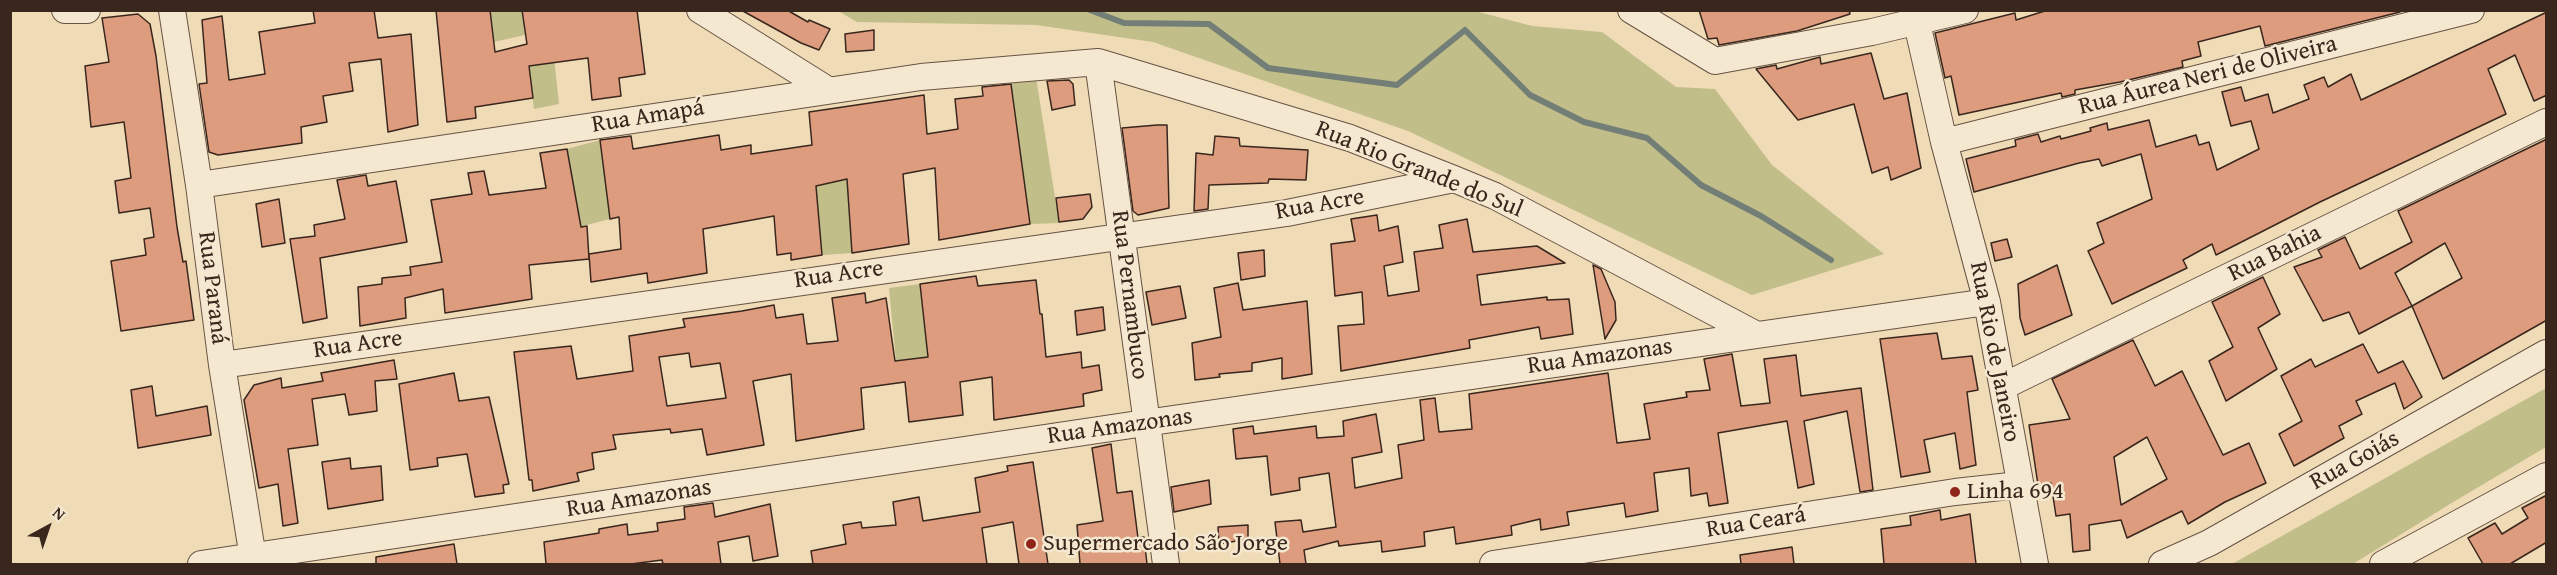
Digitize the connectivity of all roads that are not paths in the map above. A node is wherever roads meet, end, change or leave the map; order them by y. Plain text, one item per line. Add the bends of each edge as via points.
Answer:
1 (172, 10) edge
2 (700, 10) edge
3 (1631, 10) edge
4 (1965, 10) edge
5 (2471, 10) edge
6 (1915, 16) edge
7 (1098, 62) junction
8 (828, 90) junction
9 (2547, 122) edge
10 (1944, 142) junction
11 (1454, 179) junction
12 (199, 184) junction
13 (1122, 234) junction
14 (1987, 302) junction
15 (1755, 334) junction
16 (2547, 353) edge
17 (222, 365) junction
18 (2004, 386) junction
19 (1145, 423) junction
20 (2547, 476) edge
21 (2019, 484) junction
22 (253, 561) edge
23 (201, 564) edge
24 (1166, 564) edge
25 (1493, 564) edge
26 (2035, 564) edge
27 (2162, 564) edge
28 (2383, 564) edge

1 - 12 street, Rua Paraná
2 - 8 street
3 - 6 street via 1715,61 1872,32
4 - 6 street
5 - 10 street, Rua Áurea Neri de Oliveira
6 - 10 street, Rua Rio de Janeiro
7 - 8 street, Rua Amapá via 921,77
7 - 11 street, Rua Rio Grande do Sul via 1350,138
7 - 13 street, Rua Pernambuco
8 - 12 street, Rua Amapá
9 - 18 street, Rua Bahia
10 - 14 street, Rua Rio de Janeiro
11 - 13 street, Rua Acre via 1287,213
11 - 15 street, Rua Rio Grande do Sul via 1495,196
12 - 17 street, Rua Paraná
13 - 17 street, Rua Acre
13 - 19 street, Rua Pernambuco
14 - 15 street, Rua Amazonas
14 - 18 street, Rua Rio de Janeiro
15 - 19 street, Rua Amazonas
16 - 27 street, Rua Goiás via 2209,543
17 - 22 street, Rua Paraná
18 - 21 street, Rua Rio de Janeiro
19 - 22 street, Rua Amazonas
19 - 24 street, Rua Pernambuco
20 - 28 street
21 - 25 street, Rua Ceará
21 - 26 street, Rua Rio de Janeiro
22 - 23 street, Rua Amazonas

